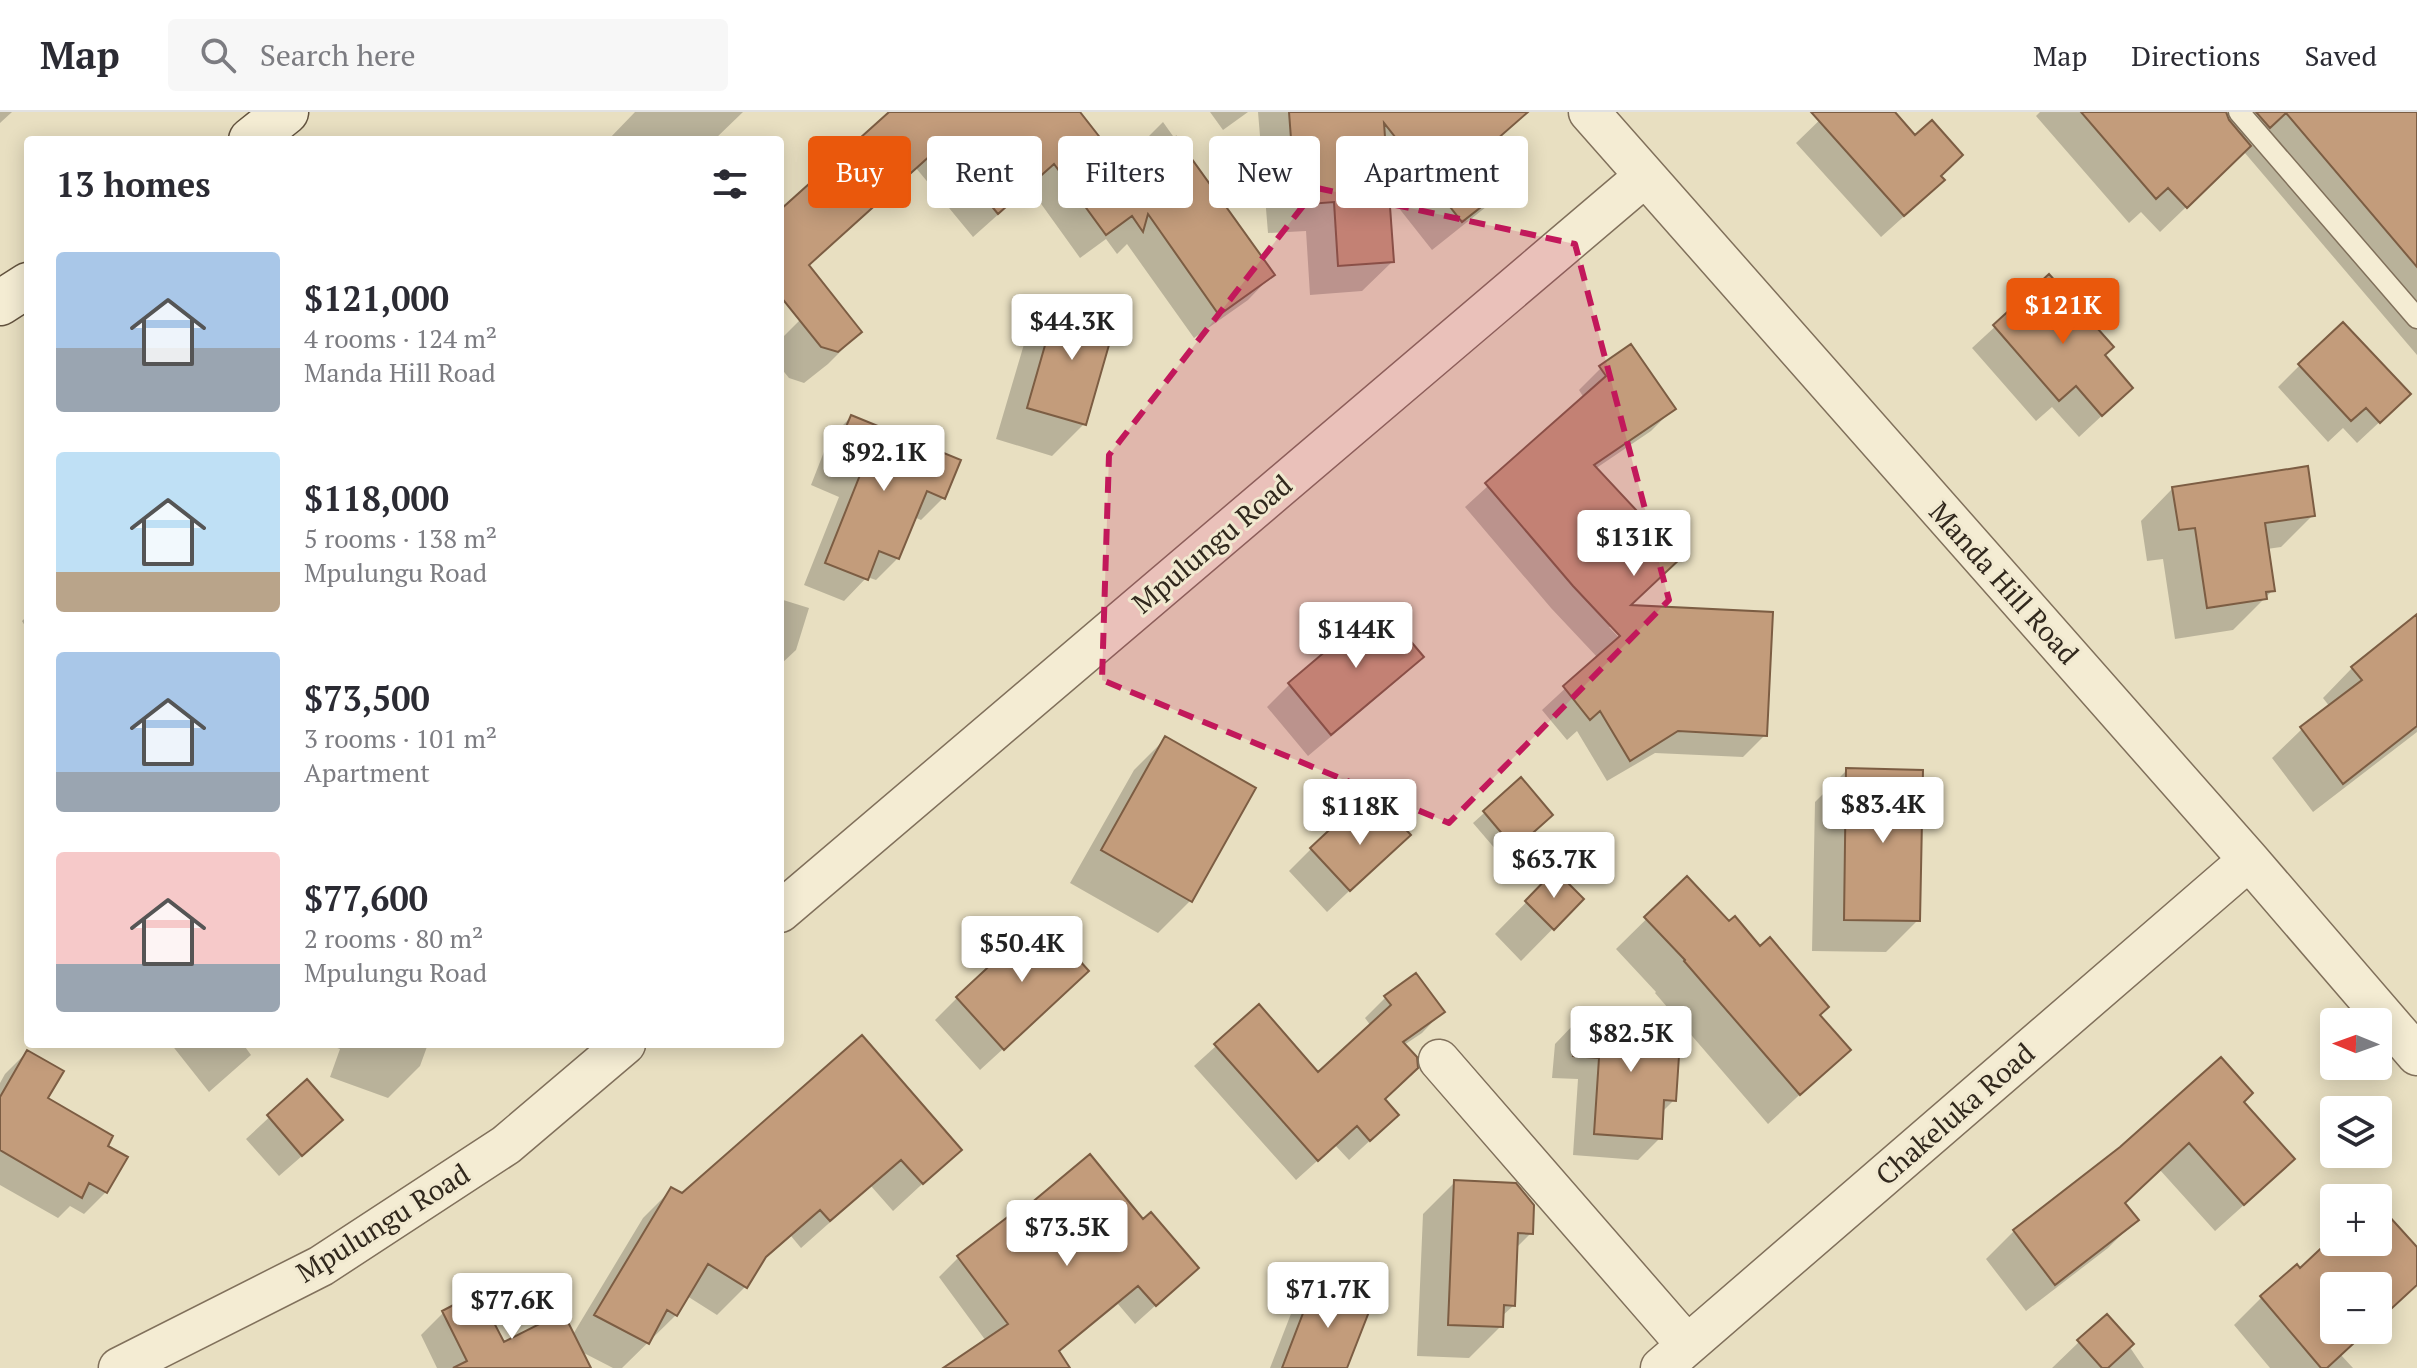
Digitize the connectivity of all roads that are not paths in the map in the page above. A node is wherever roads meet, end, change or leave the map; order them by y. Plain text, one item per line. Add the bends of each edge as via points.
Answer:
1 (286, 112) edge
2 (1589, 112) edge
3 (2239, 112) edge
4 (256, 136) edge
5 (1644, 177) junction
6 (24, 288) edge
7 (0, 303) edge
8 (2417, 318) edge
9 (2249, 860) junction
10 (784, 909) edge
11 (620, 1048) edge
12 (2417, 1055) edge
13 (1439, 1060) dead end
14 (1674, 1357) edge
15 (119, 1368) edge

1 - 4 main road
2 - 5 street, Manda Hill Road
3 - 8 lane
5 - 9 street, Manda Hill Road
5 - 10 street, Mpulungu Road
6 - 7 main road
9 - 12 street, Manda Hill Road
9 - 14 street, Chakeluka Road
11 - 15 street, Mpulungu Road via 506,1145 321,1266
13 - 14 street

